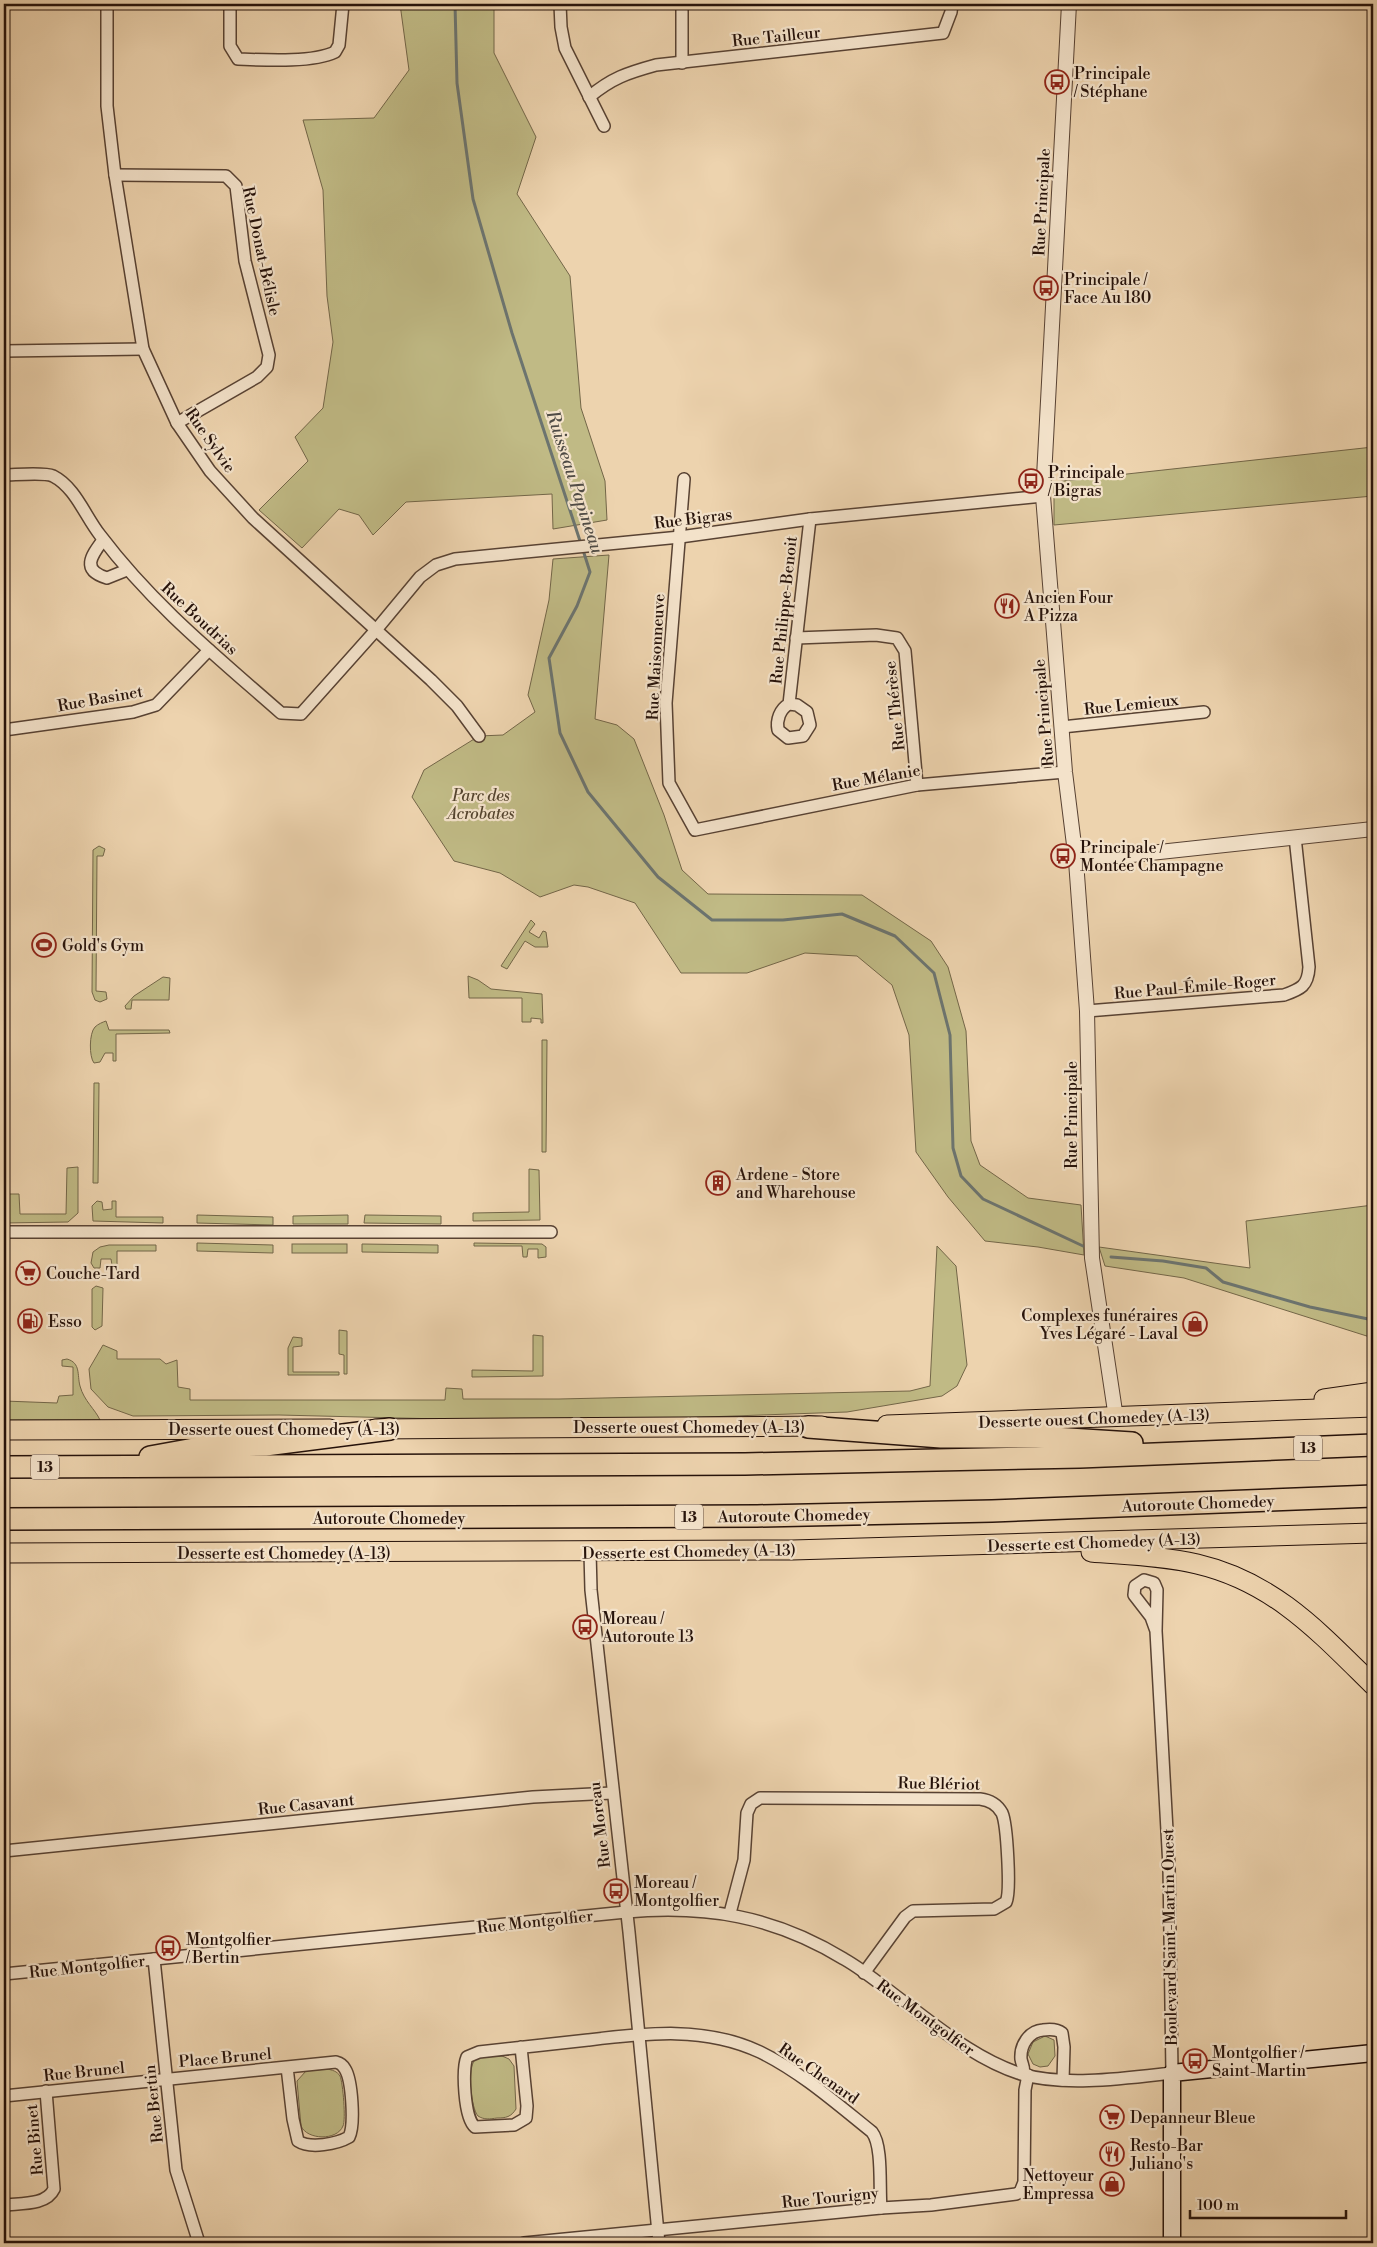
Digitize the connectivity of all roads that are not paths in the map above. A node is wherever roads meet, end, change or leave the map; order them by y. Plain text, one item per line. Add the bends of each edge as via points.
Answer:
1 (107, 4) edge
2 (230, 4) edge
3 (343, 4) edge
4 (560, 4) edge
5 (682, 4) edge
6 (952, 4) edge
7 (1069, 4) edge
8 (682, 63) junction
9 (589, 97) junction
10 (604, 126) dead end
11 (115, 175) junction
12 (143, 349) junction
13 (4, 351) edge
14 (177, 423) junction
15 (4, 475) edge
16 (684, 479) dead end
17 (1043, 496) junction
18 (810, 518) junction
19 (680, 537) junction
20 (103, 540) junction
21 (127, 570) junction
22 (376, 630) junction
23 (796, 638) junction
24 (209, 650) junction
25 (789, 704) dead end
26 (1204, 712) dead end
27 (5, 726) edge
28 (1062, 727) junction
29 (479, 736) dead end
30 (1065, 772) junction
31 (916, 785) junction
32 (1373, 829) edge
33 (695, 830) joint
34 (1295, 837) junction
35 (1076, 861) junction
36 (1087, 1011) junction
37 (4, 1232) edge
38 (551, 1232) dead end
39 (1373, 1392) edge
40 (1373, 1407) edge
41 (1239, 1412) junction
42 (1116, 1418) junction
43 (808, 1427) junction
44 (390, 1429) junction
45 (4, 1430) edge
46 (1373, 1445) edge
47 (1242, 1450) junction
48 (4, 1467) edge
49 (86, 1467) junction
50 (1373, 1496) edge
51 (4, 1519) edge
52 (1373, 1533) edge
53 (1018, 1545) junction
54 (590, 1552) junction
55 (4, 1553) edge
56 (1156, 1631) dead end
57 (1373, 1685) edge
58 (612, 1793) junction
59 (4, 1851) edge
60 (626, 1912) junction
61 (730, 1913) junction
62 (154, 1959) junction
63 (864, 1973) junction
64 (4, 1974) edge
65 (639, 2034) junction
66 (521, 2047) junction
67 (1373, 2052) edge
68 (287, 2067) junction
69 (1172, 2073) junction
70 (1026, 2075) junction
71 (167, 2079) junction
72 (1062, 2080) junction
73 (46, 2091) junction
74 (4, 2096) edge
75 (4, 2205) edge
76 (881, 2208) junction
77 (658, 2230) junction
78 (199, 2243) edge
79 (524, 2243) edge
80 (659, 2243) edge
81 (1172, 2243) edge

1 - 11 street, Rue Sylvie via 107,106
2 - 3 street via 230,46 238,59 260,60 324,58 335,52 339,45
4 - 9 street via 565,48
5 - 8 street
6 - 8 street, Rue Tailleur via 944,33
7 - 17 street, Rue Principale
8 - 9 street, Rue Tailleur via 656,65 621,75
9 - 10 street
11 - 12 street, Rue Sylvie
11 - 14 street, Rue Donat-Bélisle via 226,176 236,186 245,261 269,355 267,367 257,377
12 - 13 street
12 - 14 street, Rue Sylvie
14 - 22 street, Rue Sylvie via 210,471 253,518
15 - 20 street, Rue Boudrias via 51,475 69,487
16 - 19 street, Rue Maisonneuve
17 - 18 street, Rue Bigras
17 - 28 street, Rue Principale
18 - 19 street, Rue Bigras
18 - 23 street, Rue Philippe-Benoit
19 - 22 street, Rue Bigras via 455,559 420,577
19 - 33 street, Rue Maisonneuve via 666,703 669,784
20 - 21 street, Rue Boudrias
20 - 21 street via 92,554 91,568 107,578
21 - 24 street, Rue Boudrias via 175,621
22 - 24 street, Rue Boudrias via 301,714 281,713
22 - 29 street, Rue Sylvie via 457,706
23 - 25 street, Rue Philippe-Benoit
23 - 31 street, Rue Thérèse via 876,635 897,638 905,651
24 - 27 street, Rue Basinet via 156,705 133,712
26 - 28 street, Rue Lemieux
28 - 30 street, Rue Principale
30 - 31 street, Rue Mélanie
30 - 35 street, Rue Principale
31 - 33 street, Rue Mélanie
32 - 34 street
34 - 35 street
34 - 36 street, Rue Paul-Émile-Roger via 1309,967 1308,978 1300,989 1284,995
35 - 36 street, Rue Principale
36 - 42 street, Rue Principale via 1092,1258
37 - 38 street
39 - 41 main road
40 - 41 main road, Desserte ouest Chomedey (A-13)
41 - 42 main road, Desserte ouest Chomedey (A-13)
42 - 43 main road, Desserte ouest Chomedey (A-13)
43 - 44 main road, Desserte ouest Chomedey (A-13)
43 - 47 highway via 941,1437 1037,1437
44 - 45 main road, Desserte ouest Chomedey (A-13)
44 - 49 highway via 265,1445 205,1448
46 - 47 highway, 13
47 - 49 highway, 13 via 755,1464
48 - 49 highway, 13
50 - 51 highway, Autoroute Chomedey / 13 via 767,1516
52 - 53 main road, Desserte est Chomedey (A-13)
53 - 54 main road, Desserte est Chomedey (A-13)
53 - 57 main road via 1174,1560 1229,1574 1273,1595 1297,1612
54 - 55 main road, Desserte est Chomedey (A-13)
54 - 58 street, Rue Moreau
56 - 69 street, Boulevard Saint-Martin Ouest via 1169,1858
58 - 59 street, Rue Casavant via 533,1797
58 - 60 street, Rue Moreau
60 - 61 street, Rue Montgolfier via 684,1909
60 - 62 street, Rue Montgolfier
60 - 65 street, Rue Moreau
61 - 63 street, Rue Montgolfier via 803,1938 832,1951
61 - 63 street, Rue Blériot via 746,1852 747,1813 751,1804 760,1798 980,1799 994,1804 1001,1812 1004,1825 1009,1887 1006,1902 994,1909 913,1911 905,1917
62 - 64 street, Rue Montgolfier
62 - 71 street, Rue Bertin
63 - 70 street, Rue Montgolfier via 971,2050
65 - 66 street, Rue Chenard
65 - 76 street, Rue Chenard via 675,2032 719,2038 758,2051 796,2073 875,2135
65 - 77 street, Rue Moreau
66 - 66 street, Rue Chenard via 474,2053 467,2057 464,2067 468,2113 475,2127 514,2125 526,2118
67 - 69 main road, Rue Montgolfier
68 - 68 street, Place Brunel via 298,2140 303,2144 316,2145 350,2137 353,2124 349,2078 344,2067 336,2062
68 - 71 street, Place Brunel
69 - 72 street, Rue Montgolfier
69 - 81 main road, Boulevard Saint-Martin Ouest
70 - 72 street, Rue Montgolfier
70 - 72 street via 1021,2056 1028,2037 1036,2031 1058,2030 1064,2042
70 - 76 street, Rue Tourigny via 1024,2182 1018,2193
71 - 73 street, Rue Brunel
71 - 78 street, Rue Bertin via 176,2170
73 - 74 street, Rue Brunel
73 - 75 street, Rue Binet via 54,2190 43,2201
76 - 77 street, Rue Tourigny
77 - 79 street, Rue Tourigny
77 - 80 street, Rue Moreau

